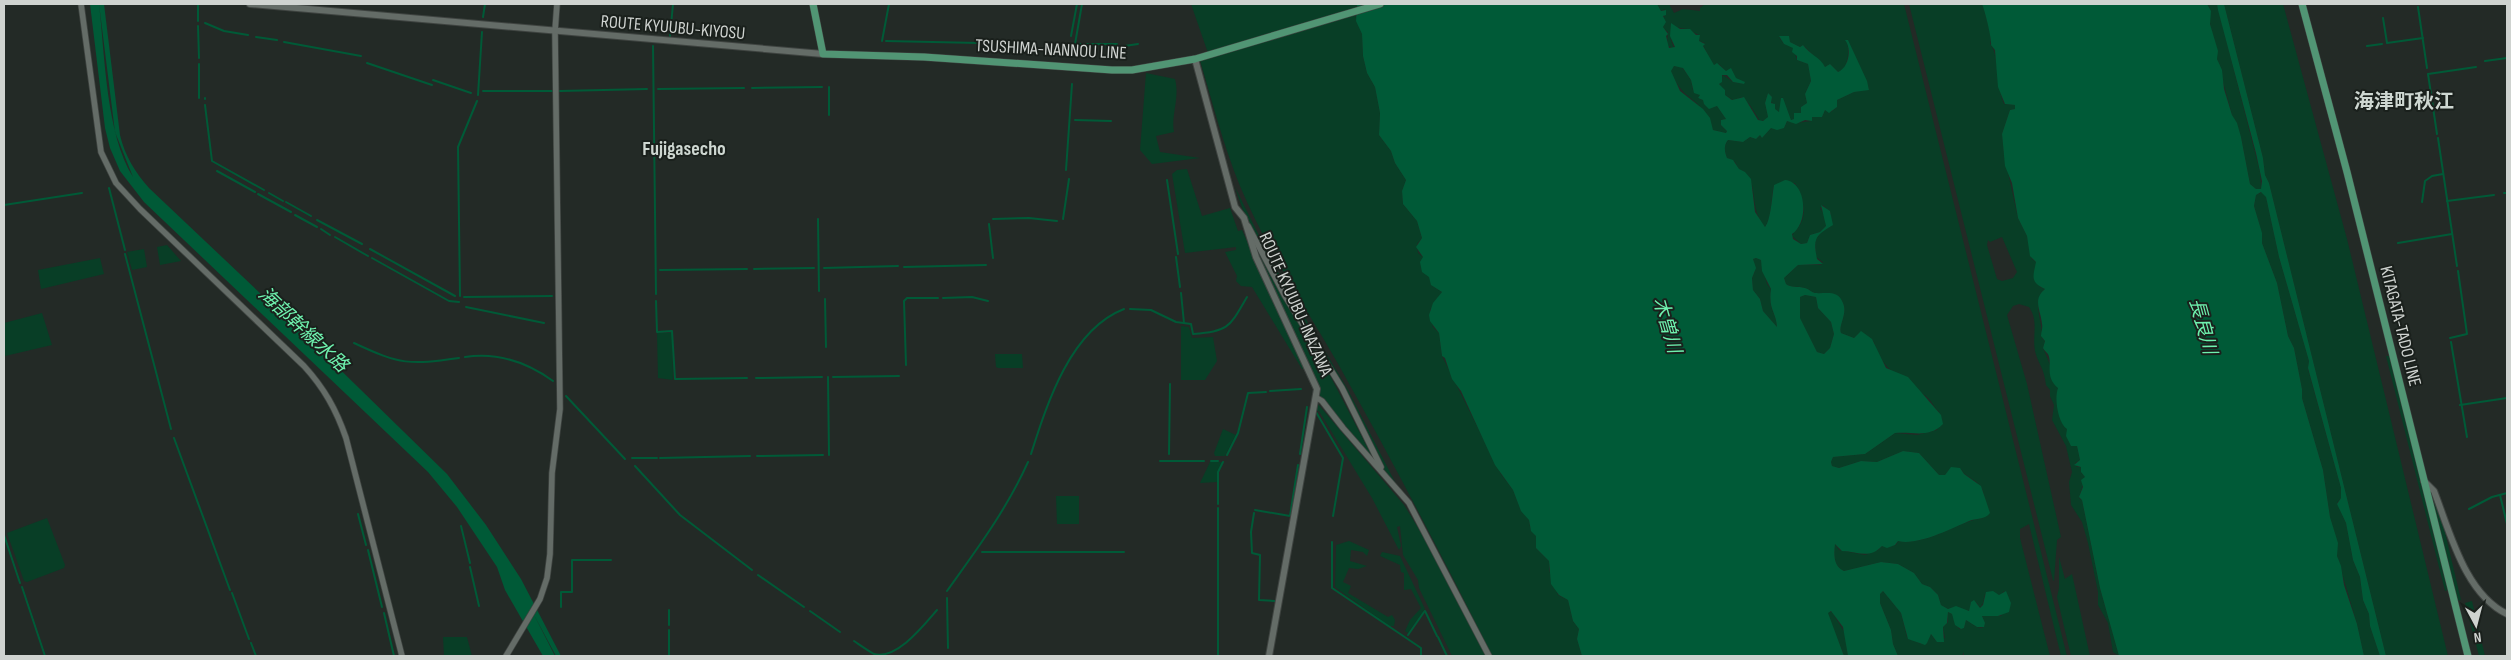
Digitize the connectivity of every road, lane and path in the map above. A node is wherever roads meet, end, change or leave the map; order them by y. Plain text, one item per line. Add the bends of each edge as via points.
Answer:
1 (81, 4) edge
2 (250, 4) edge
3 (557, 4) edge
4 (813, 4) edge
5 (1380, 4) edge
6 (2302, 4) edge
7 (555, 31) junction
8 (823, 54) junction
9 (1195, 59) junction
10 (1244, 218) junction
11 (1317, 398) junction
12 (1384, 474) junction
13 (2424, 481) junction
14 (2507, 614) edge
15 (402, 656) edge
16 (506, 656) edge
17 (1269, 656) edge
18 (1489, 656) edge
19 (2468, 656) edge

1 - 15 street via 101,152 116,183 304,366 336,410
2 - 7 main road, ROUTE KYUUBU-KIYOSU
3 - 7 street
4 - 8 main road
5 - 9 main road, TSUSHIMA-NANNOU LINE
6 - 13 main road, KITAGATA-TADO LINE
7 - 8 main road, ROUTE KYUUBU-KIYOSU
7 - 16 street via 560,409 552,473 550,554 540,599
8 - 9 main road, TSUSHIMA-NANNOU LINE via 924,57 1112,70 1151,68
9 - 10 main road, ROUTE KYUUBU-INAZAWA via 1234,207
10 - 11 main road, ROUTE KYUUBU-INAZAWA via 1256,257 1315,382
10 - 12 street via 1285,296 1342,388
11 - 12 street
11 - 17 main road, ROUTE KYUUBU-INAZAWA
12 - 18 street via 1409,503
13 - 14 main road via 2434,491 2476,588 2489,603
13 - 19 main road, KITAGATA-TADO LINE

